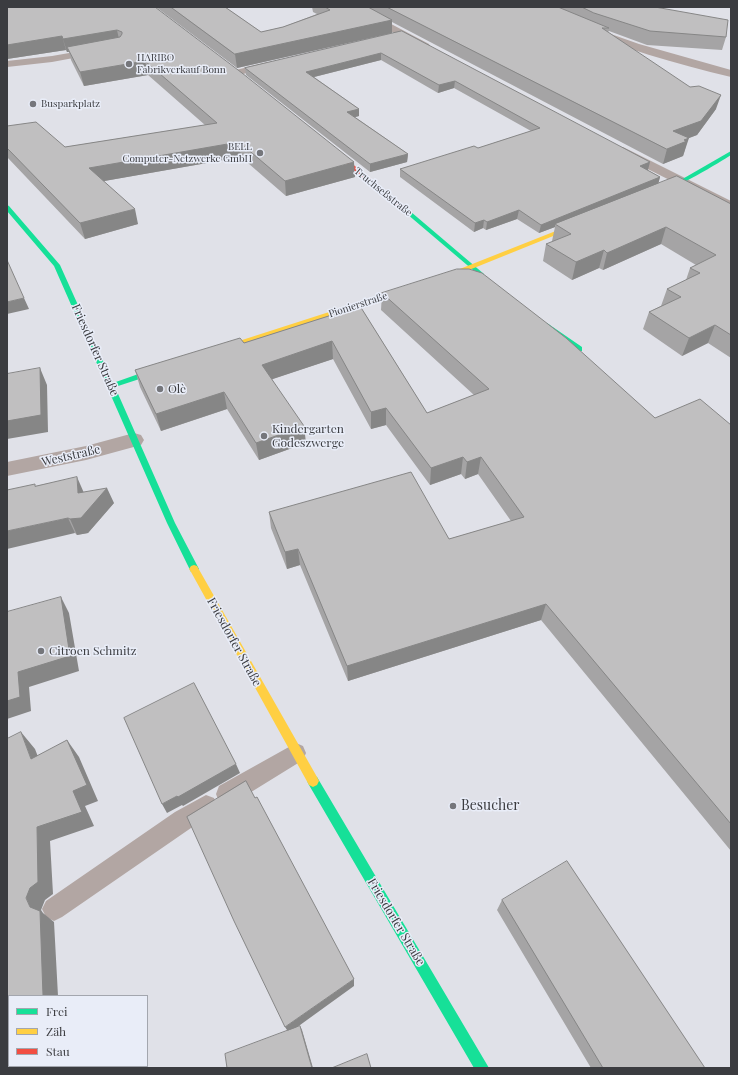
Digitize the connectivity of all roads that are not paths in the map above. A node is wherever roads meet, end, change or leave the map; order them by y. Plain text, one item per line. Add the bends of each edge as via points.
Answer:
1 (352, 7) edge
2 (545, 7) edge
3 (401, 34) junction
4 (386, 37) edge
5 (98, 51) edge
6 (436, 52) edge
7 (668, 56) junction
8 (280, 62) edge
9 (7, 64) edge
10 (731, 64) edge
11 (226, 66) edge
12 (235, 73) junction
13 (731, 74) edge
14 (244, 80) edge
15 (323, 143) edge
16 (611, 145) edge
17 (731, 153) edge
18 (681, 182) junction
19 (652, 194) edge
20 (7, 207) edge
21 (731, 207) edge
22 (587, 220) edge
23 (472, 268) junction
24 (434, 280) edge
25 (490, 282) edge
26 (419, 285) edge
27 (541, 320) edge
28 (579, 349) edge
29 (209, 354) edge
30 (171, 366) edge
31 (111, 386) junction
32 (134, 440) junction
33 (7, 469) edge
34 (296, 753) junction
35 (54, 909) dead end
36 (482, 1068) edge

1 - 3 street
2 - 7 street via 610,38
3 - 4 lane
3 - 6 street
5 - 9 lane
7 - 10 street via 688,51
7 - 13 street
8 - 12 lane
11 - 12 street
12 - 14 street
15 - 23 street, Truchseßstraße via 397,202
16 - 18 street
17 - 18 street
18 - 19 street
18 - 21 street
20 - 31 street, Friesdorfer Straße via 57,265
22 - 23 street
23 - 24 street
23 - 25 street, Truchseßstraße
26 - 29 street, Pionierstraße
27 - 28 street
30 - 31 street
31 - 32 street, Friesdorfer Straße
32 - 33 street, Weststraße
32 - 34 street, Friesdorfer Straße via 201,584
34 - 35 lane via 183,820
34 - 36 street, Friesdorfer Straße

